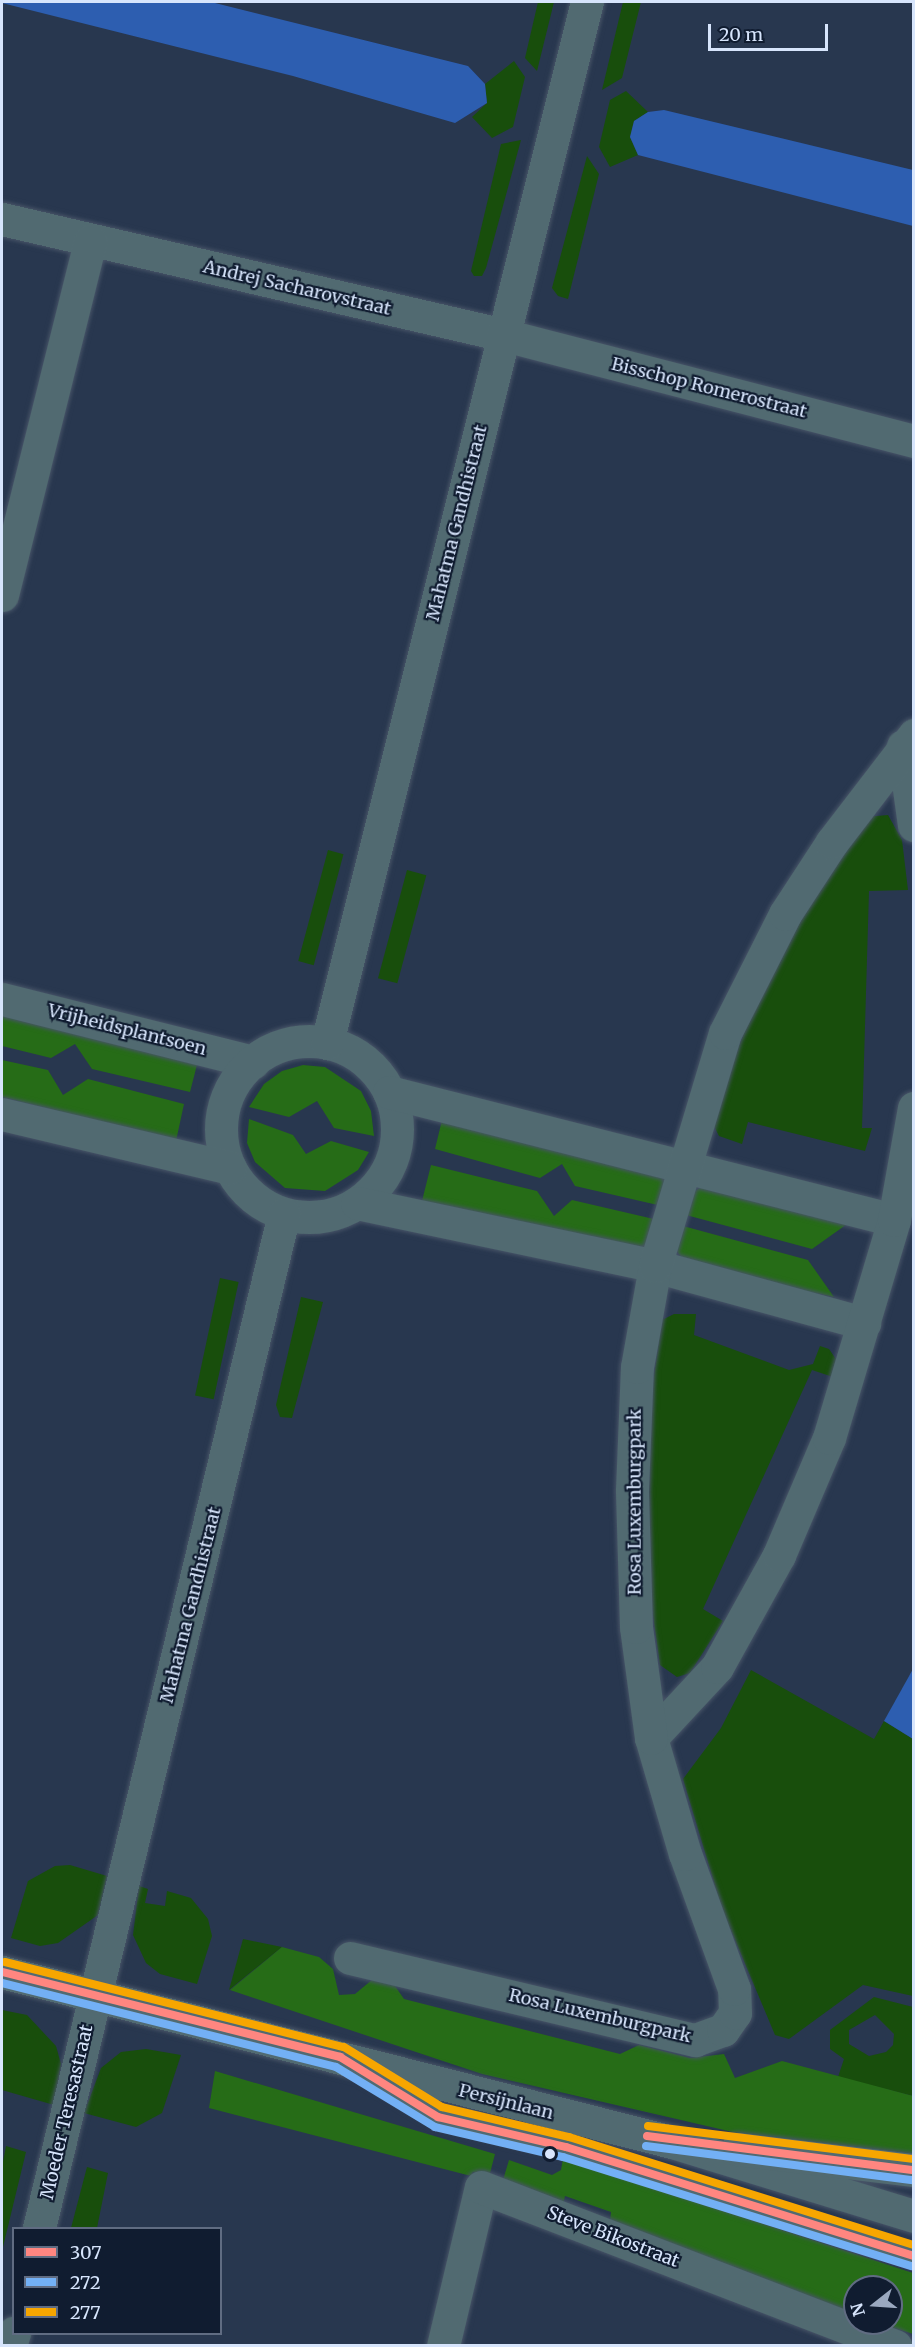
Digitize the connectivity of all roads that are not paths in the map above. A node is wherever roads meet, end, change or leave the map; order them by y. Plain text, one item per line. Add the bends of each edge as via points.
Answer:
1 (587, 2) edge
2 (2, 219) edge
3 (90, 241) junction
4 (504, 335) junction
5 (914, 441) edge
6 (2, 595) edge
7 (908, 741) edge
8 (914, 825) edge
9 (2, 999) edge
10 (327, 1043) junction
11 (253, 1062) junction
12 (388, 1092) junction
13 (914, 1108) edge
14 (2, 1114) edge
15 (683, 1166) junction
16 (230, 1168) junction
17 (357, 1203) junction
18 (284, 1214) junction
19 (894, 1220) junction
20 (656, 1266) junction
21 (864, 1323) junction
22 (651, 1738) junction
23 (350, 1958) dead end
24 (2, 1972) edge
25 (94, 1995) junction
26 (340, 2057) junction
27 (672, 2142) junction
28 (914, 2170) edge
29 (914, 2216) edge
30 (39, 2227) edge
31 (914, 2256) edge
32 (444, 2346) edge
33 (896, 2346) edge

1 - 4 street, Mahatma Gandhistraat
2 - 3 street, Andrej Sacharovstraat
3 - 4 street, Andrej Sacharovstraat
3 - 6 street
4 - 5 street, Bisschop Romerostraat
4 - 10 street, Mahatma Gandhistraat
7 - 8 street, Rosa Luxemburgpark
7 - 15 street, Rosa Luxemburgpark via 785,914 725,1033
9 - 11 street, Vrijheidsplantsoen
10 - 11 street via 286,1044
10 - 12 street via 364,1060
11 - 16 street via 223,1107 222,1136
12 - 15 street
12 - 17 street via 397,1129 395,1149 387,1170
13 - 19 street
14 - 16 street
15 - 19 street
15 - 20 street, Rosa Luxemburgpark
16 - 18 street via 253,1197
17 - 18 street via 334,1214
17 - 20 street
18 - 25 street, Mahatma Gandhistraat
19 - 21 street
20 - 21 street
20 - 22 street, Rosa Luxemburgpark via 637,1367 632,1490 636,1628
21 - 22 street via 829,1438 779,1555 717,1667
22 - 23 street, Rosa Luxemburgpark via 685,1854 734,1989 735,2013 723,2030 694,2040
24 - 25 street, Persijnlaan
25 - 26 street, Persijnlaan
25 - 30 street, Moeder Teresastraat
26 - 27 street, Persijnlaan
26 - 31 lane, Persijnlaan via 438,2117 566,2147 855,2241
27 - 28 street, Persijnlaan
27 - 29 street, Persijnlaan
32 - 33 street, Steve Bikostraat via 481,2187

